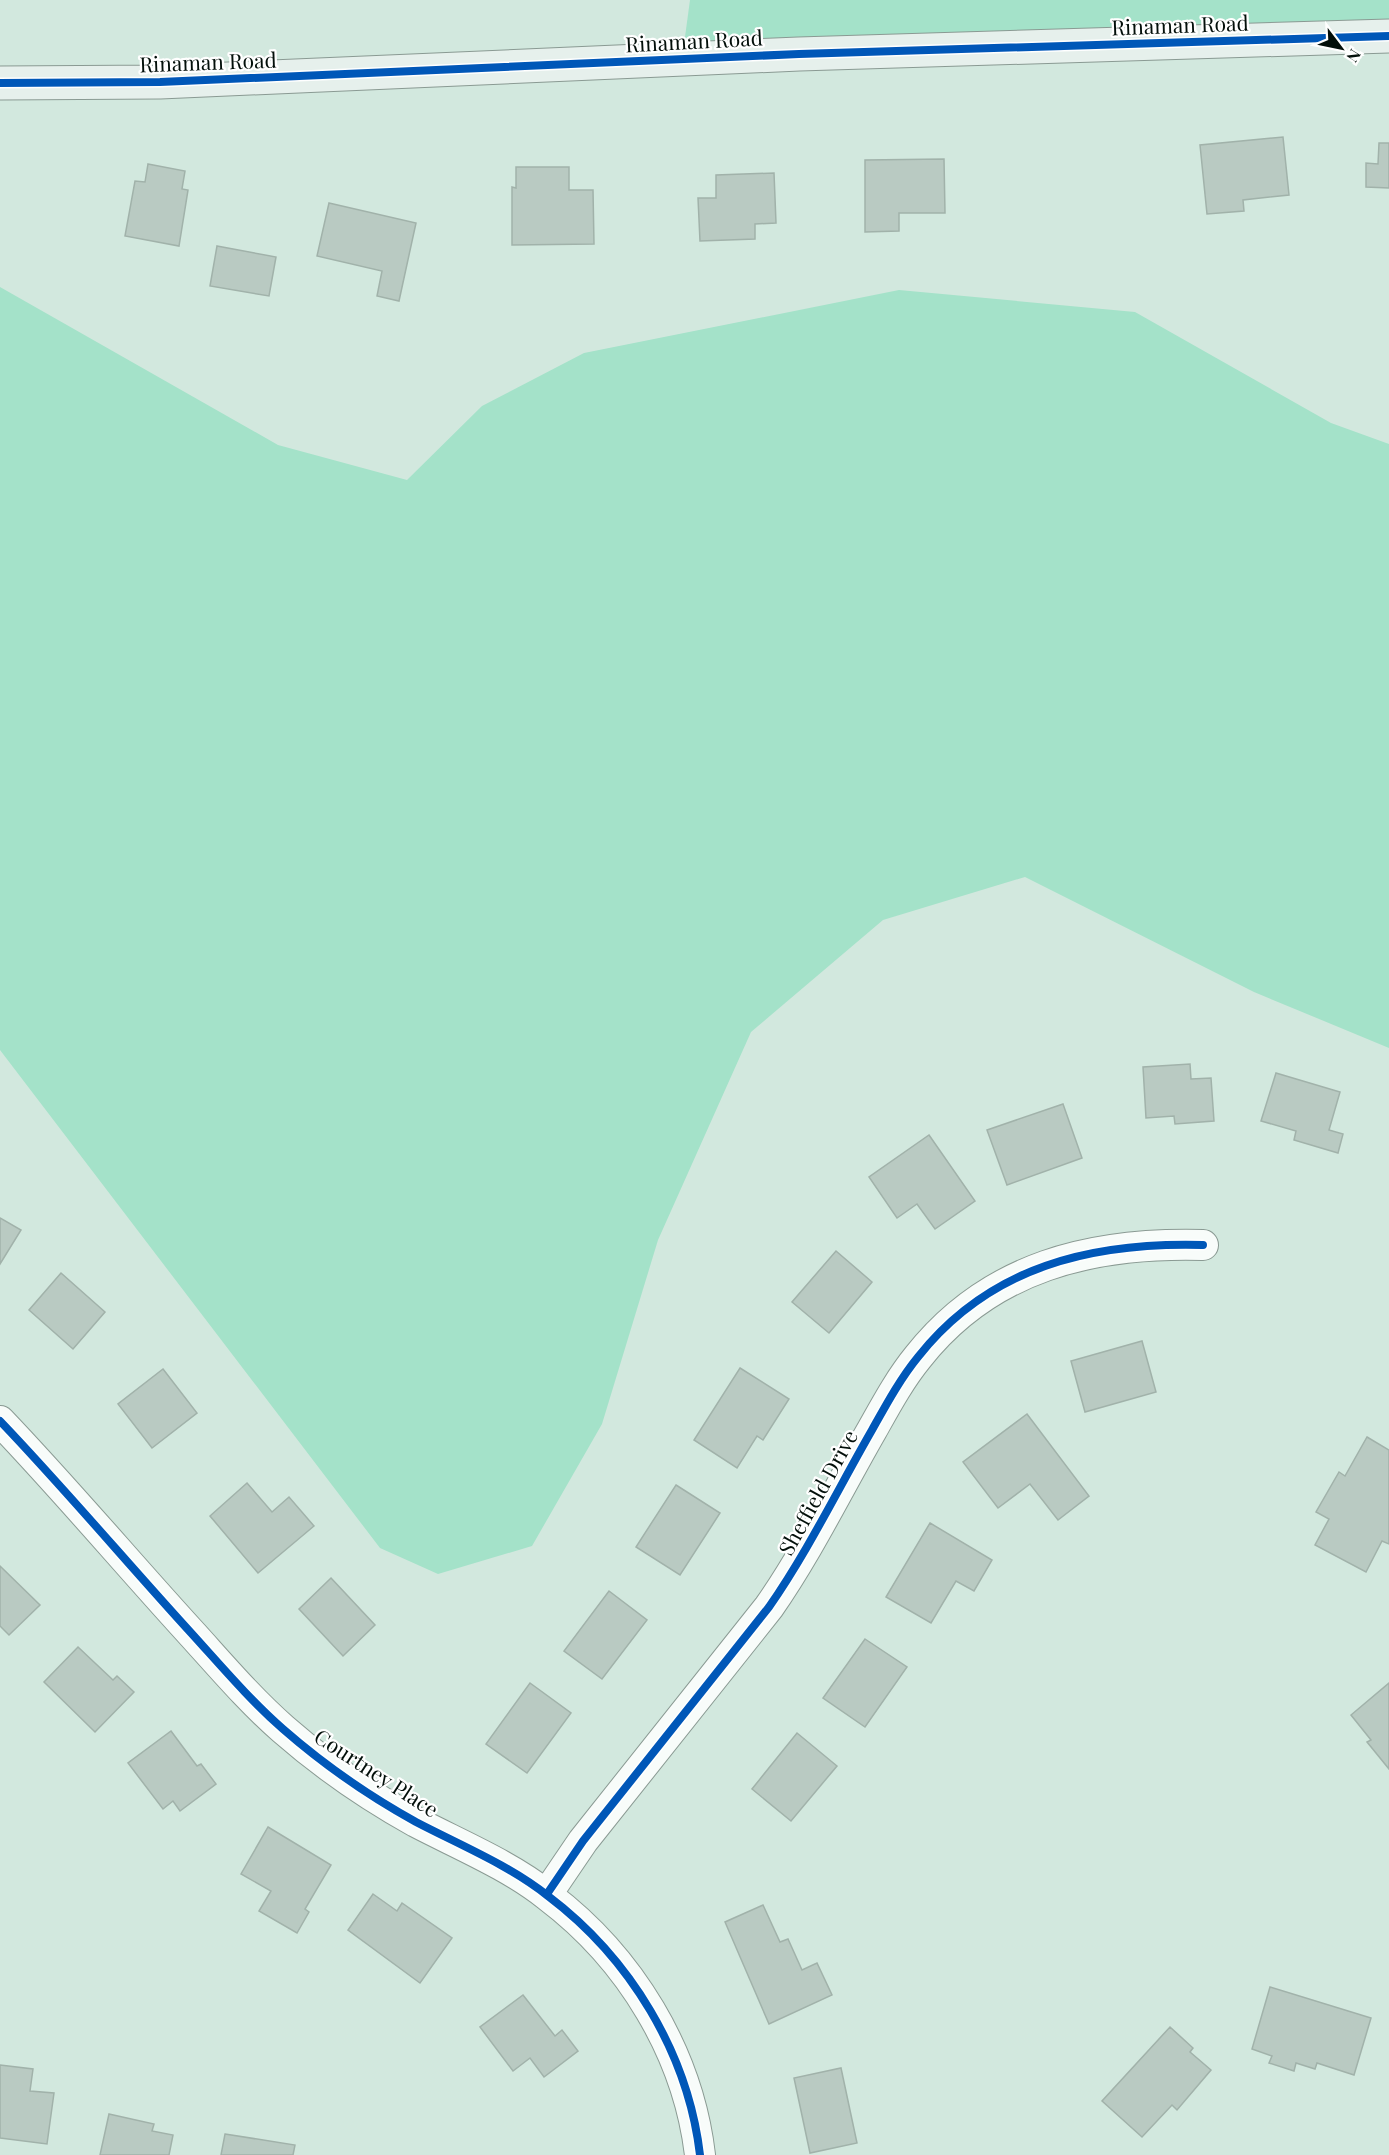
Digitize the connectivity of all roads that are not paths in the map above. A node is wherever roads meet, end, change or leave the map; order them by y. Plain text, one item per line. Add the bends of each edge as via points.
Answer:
1 (1389, 36) edge
2 (0, 83) edge
3 (1203, 1245) dead end
4 (0, 1421) edge
5 (547, 1894) junction
6 (700, 2155) edge

1 - 2 street, Rinaman Road via 799,54 160,82
3 - 5 street, Sheffield Drive via 1137,1246 1066,1258 1004,1283 942,1329 895,1390 792,1575 770,1607 583,1841
4 - 5 street, Courtney Place via 282,1728 316,1756 413,1820
5 - 6 street, Courtney Place via 612,1956 654,2017 670,2045 693,2108

